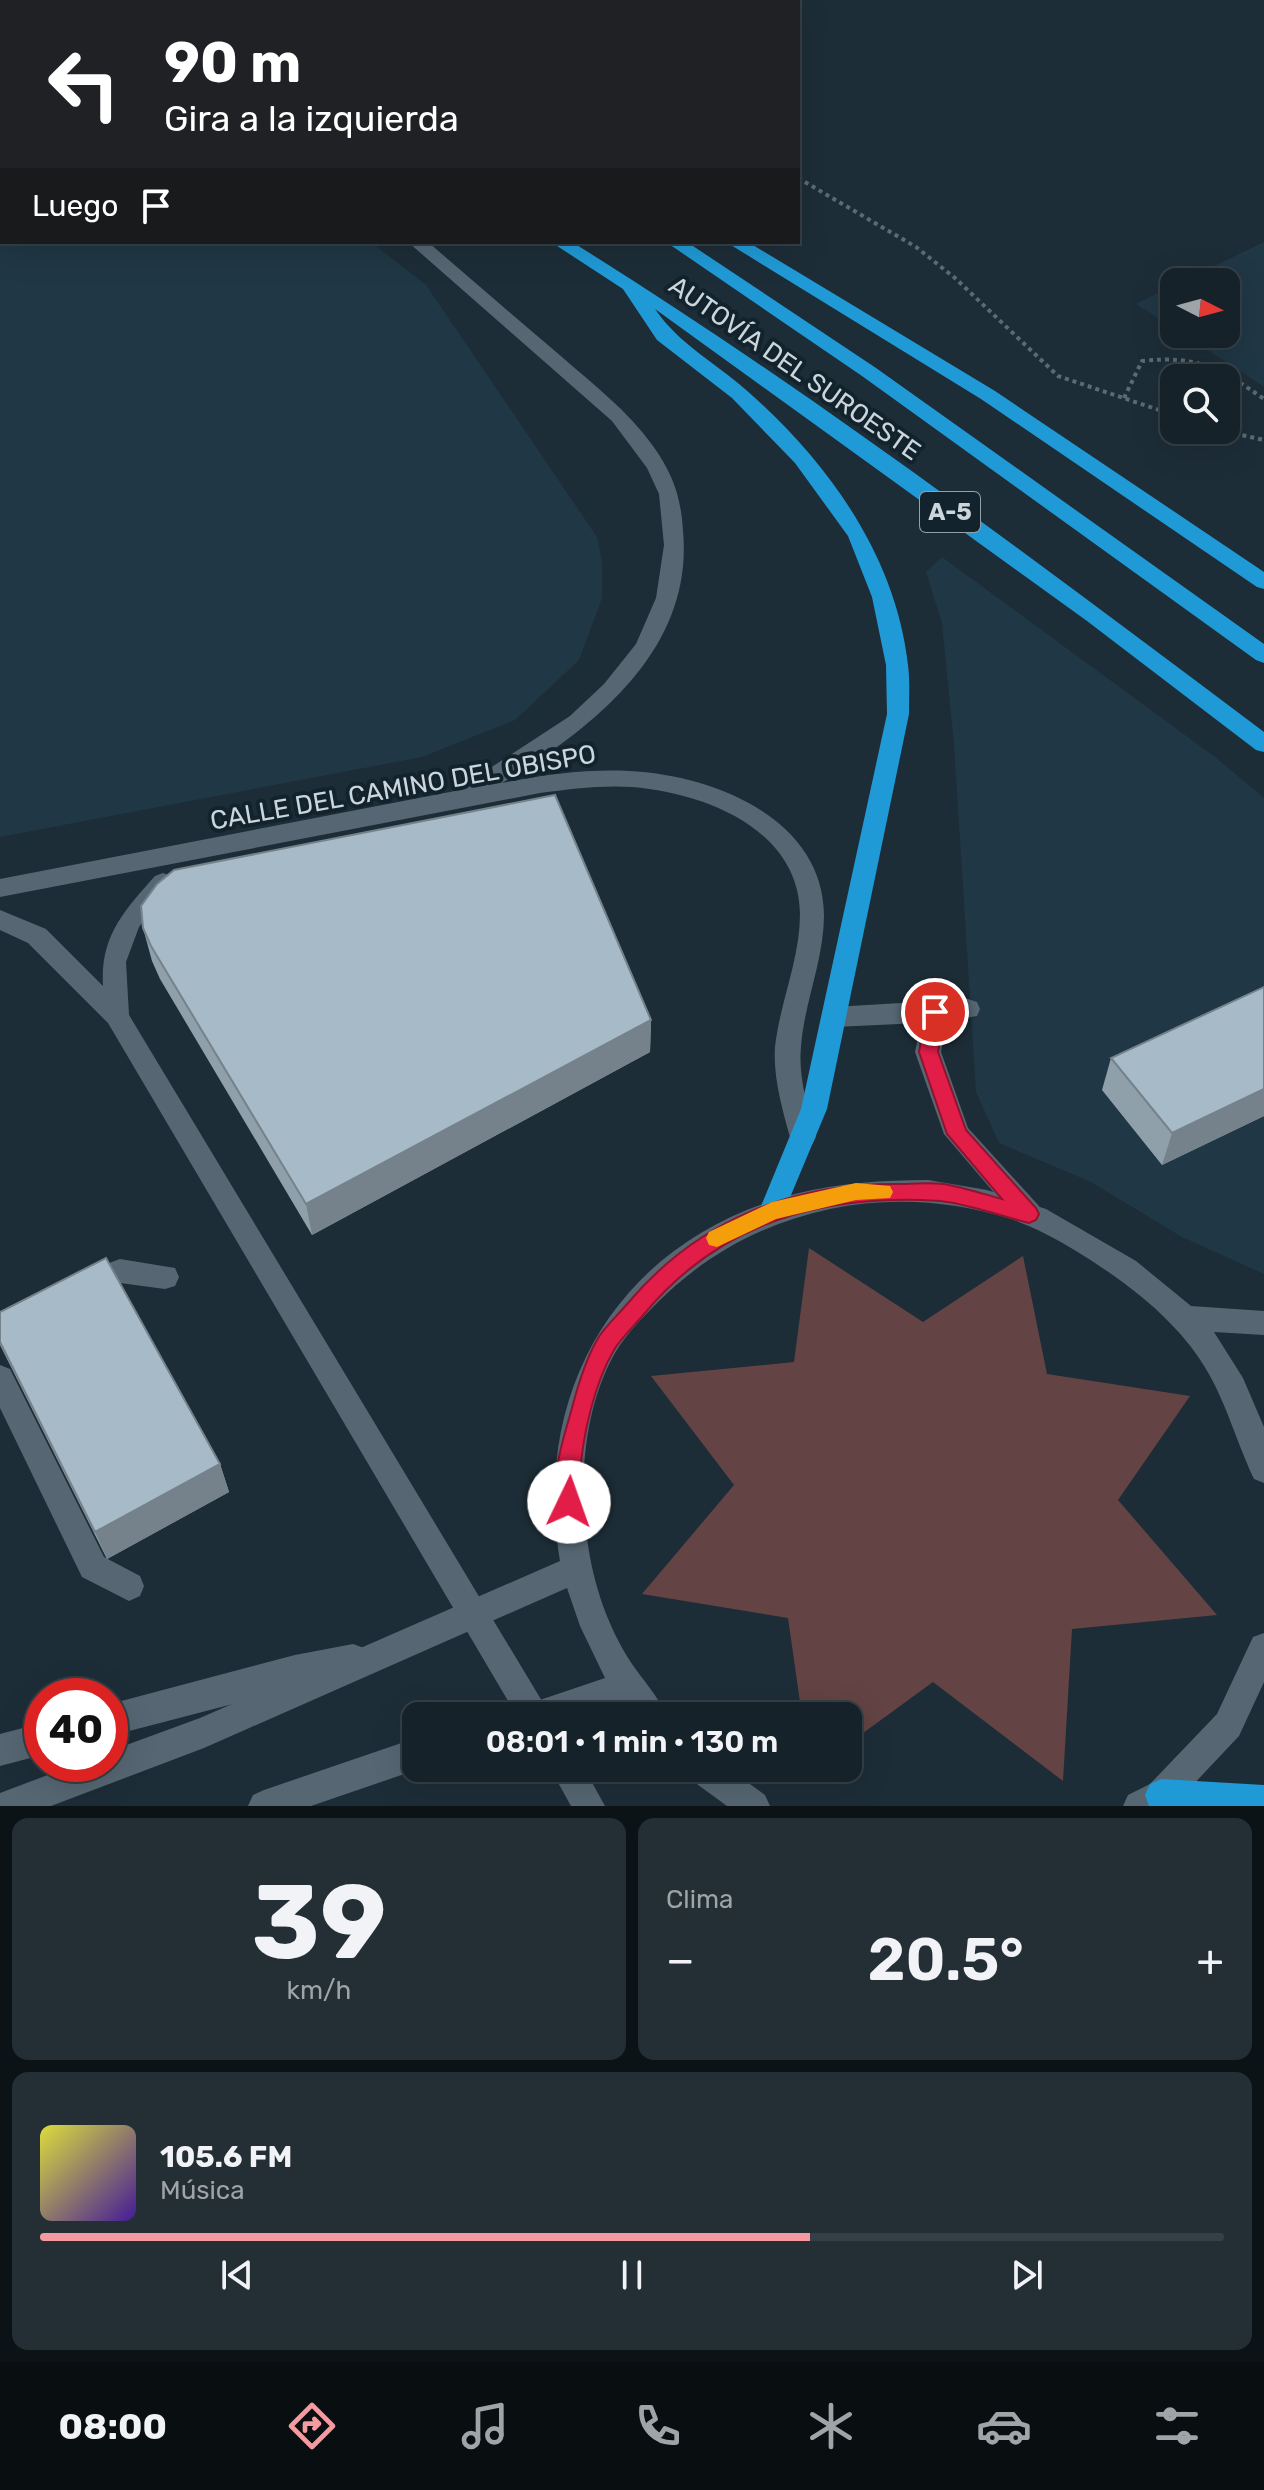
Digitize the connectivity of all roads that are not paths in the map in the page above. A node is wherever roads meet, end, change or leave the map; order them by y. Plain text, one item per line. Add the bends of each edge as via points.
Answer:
1 (419, 244) edge
2 (563, 244) edge
3 (678, 244) edge
4 (738, 244) edge
5 (631, 288) junction
6 (1264, 582) edge
7 (1264, 655) edge
8 (1264, 744) edge
9 (454, 801) junction
10 (349, 821) junction
11 (355, 848) edge
12 (201, 849) junction
13 (0, 888) edge
14 (0, 919) edge
15 (968, 1009) dead end
16 (935, 1012) junction
17 (117, 1016) junction
18 (834, 1017) junction
19 (803, 1137) junction
20 (772, 1211) junction
21 (1029, 1214) junction
22 (165, 1277) dead end
23 (62, 1293) edge
24 (1183, 1318) junction
25 (1264, 1323) edge
26 (0, 1378) edge
27 (1264, 1469) edge
28 (576, 1569) junction
29 (129, 1586) dead end
30 (1264, 1648) edge
31 (386, 1652) junction
32 (627, 1687) junction
33 (527, 1702) edge
34 (579, 1702) edge
35 (639, 1702) edge
36 (128, 1715) edge
37 (24, 1744) edge
38 (0, 1750) edge
39 (402, 1759) edge
40 (574, 1782) edge
41 (721, 1782) edge
42 (1150, 1800) edge
43 (1264, 1801) edge
44 (8, 1806) edge
45 (264, 1806) edge
46 (589, 1806) edge
47 (754, 1806) edge

1 - 9 street via 647,449 668,490 676,542 671,589 655,632 631,670 592,710 541,748
2 - 5 highway, AUTOVÍA DEL SUROESTE / A-5
3 - 7 highway, AUTOVÍA DEL SUROESTE / A-5 via 869,372
4 - 6 highway via 988,395
5 - 8 highway, AUTOVÍA DEL SUROESTE / A-5 via 691,324
5 - 18 highway via 664,336 739,394 802,459 858,535 883,597 897,665 898,714
9 - 10 street, CALLE DEL CAMINO DEL OBISPO
9 - 19 street, CALLE DEL CAMINO DEL OBISPO via 571,782 641,780 677,784 732,805 785,837 806,875 813,918 788,1048 791,1094
10 - 11 street
10 - 12 street, CALLE DEL CAMINO DEL OBISPO
12 - 13 street, CALLE DEL CAMINO DEL OBISPO
12 - 17 street via 128,923 114,962
14 - 17 street via 37,936
15 - 16 street
16 - 18 street
16 - 21 street via 928,1052 957,1134
17 - 33 street
18 - 19 highway
19 - 20 highway
20 - 21 street via 856,1192 943,1193
20 - 28 street via 695,1251 662,1278 606,1344 589,1386 568,1474
21 - 24 street via 1128,1268
22 - 23 street via 120,1271
24 - 25 street
24 - 27 street via 1217,1359 1242,1402
26 - 29 street via 93,1567
28 - 31 street
28 - 32 street via 596,1629
30 - 42 street via 1228,1725
31 - 36 street via 295,1670
31 - 44 street via 204,1732
32 - 34 street
32 - 35 street
37 - 38 street
39 - 45 street
40 - 46 street
41 - 47 street
42 - 43 highway

